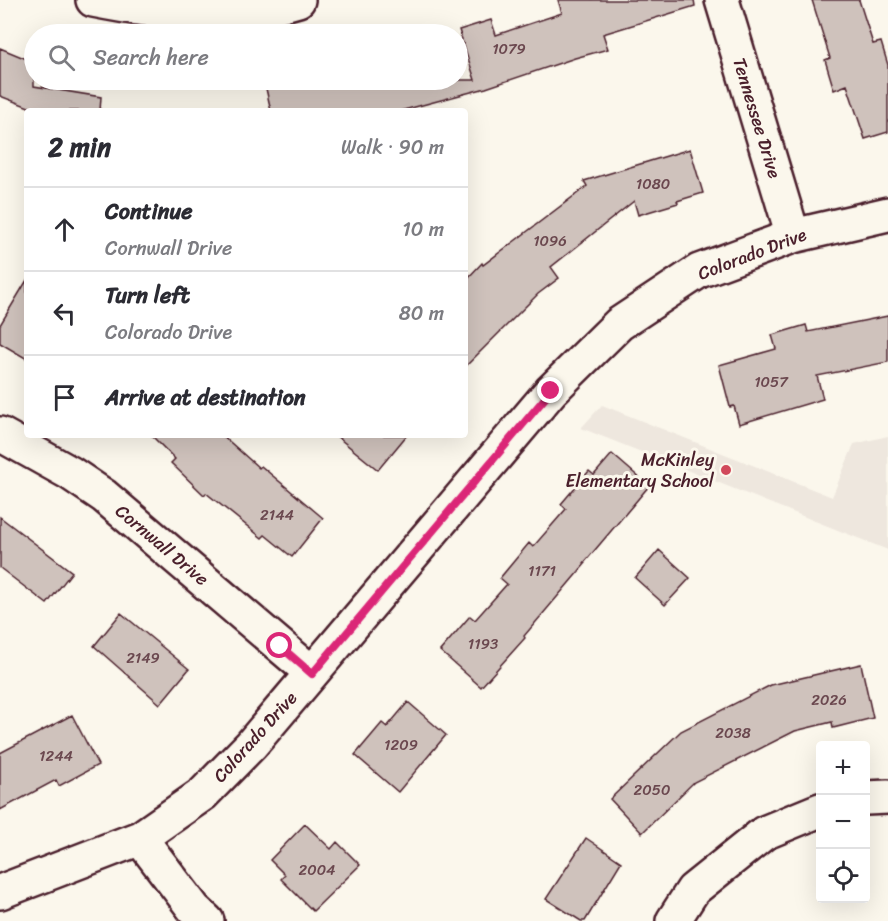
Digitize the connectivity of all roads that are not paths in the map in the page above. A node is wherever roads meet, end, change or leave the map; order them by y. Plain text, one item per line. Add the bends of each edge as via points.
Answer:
1 (93, 0) edge
2 (298, 0) edge
3 (722, 0) edge
4 (888, 214) edge
5 (793, 236) junction
6 (0, 434) edge
7 (312, 674) junction
8 (888, 797) edge
9 (870, 798) edge
10 (816, 812) edge
11 (140, 838) junction
12 (0, 892) edge
13 (207, 921) edge
14 (674, 921) edge

1 - 2 street via 144,10 202,14
3 - 5 street, Tennessee Drive
4 - 5 street, Colorado Drive
5 - 7 street, Colorado Drive via 699,271 619,324 551,391
6 - 7 street, Cornwall Drive via 104,496
7 - 11 street, Colorado Drive via 203,794
8 - 9 street
10 - 14 street via 764,833 693,890
11 - 12 street, Colorado Drive
11 - 13 street

